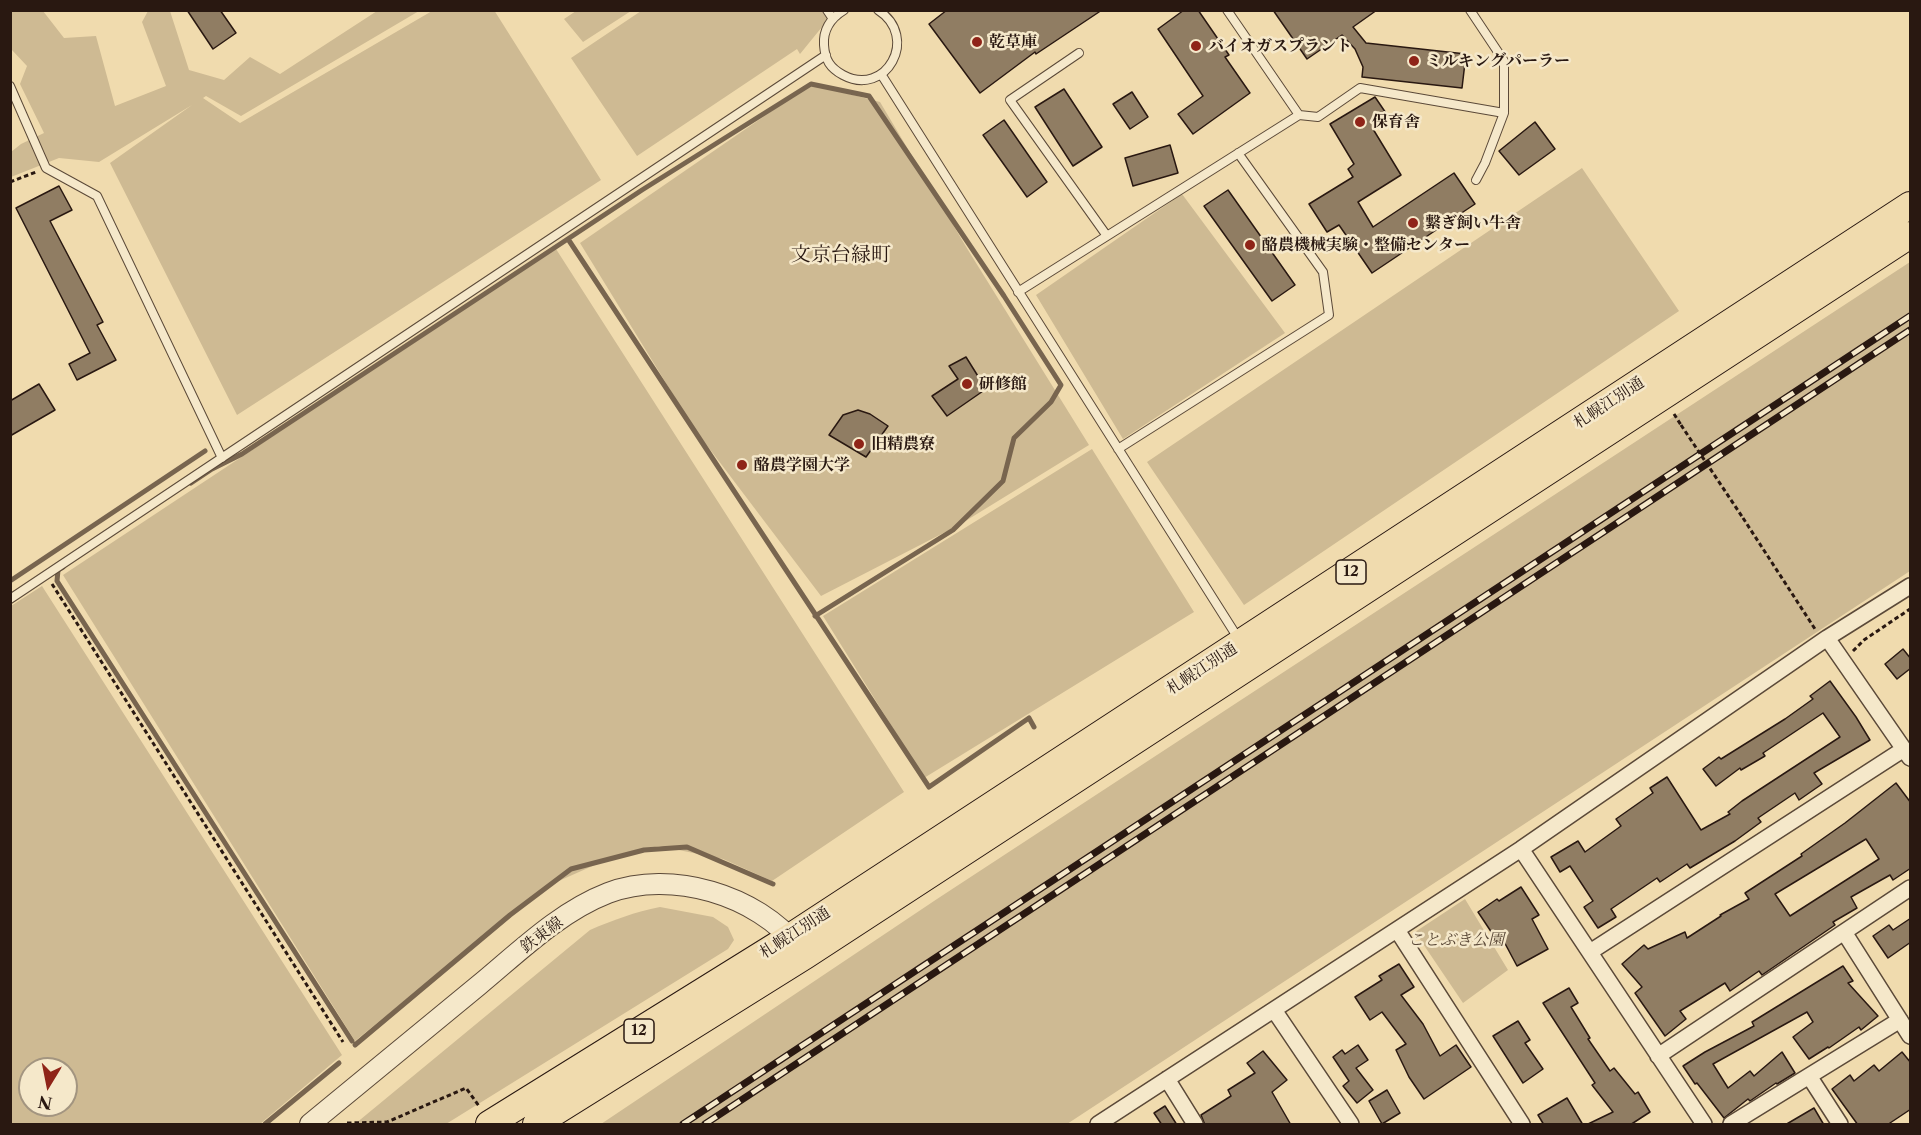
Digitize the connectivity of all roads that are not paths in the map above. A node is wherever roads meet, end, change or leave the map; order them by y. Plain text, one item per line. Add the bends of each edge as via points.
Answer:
1 (827, 10) edge
2 (844, 10) edge
3 (1227, 10) edge
4 (1470, 10) edge
5 (885, 12) edge
6 (832, 19) junction
7 (1079, 52) dead end
8 (826, 55) junction
9 (881, 74) junction
10 (10, 86) edge
11 (1504, 113) junction
12 (1299, 115) junction
13 (1238, 153) junction
14 (1476, 180) dead end
15 (1911, 205) edge
16 (1911, 235) edge
17 (1107, 236) junction
18 (1018, 292) junction
19 (1118, 449) junction
20 (222, 458) junction
21 (1911, 586) edge
22 (10, 599) edge
23 (1827, 638) junction
24 (1248, 654) junction
25 (1906, 747) edge
26 (1521, 849) junction
27 (1911, 888) edge
28 (1397, 930) junction
29 (1844, 932) junction
30 (797, 946) junction
31 (1590, 952) junction
32 (1274, 1010) junction
33 (1900, 1020) junction
34 (1911, 1035) edge
35 (1658, 1056) junction
36 (1809, 1076) junction
37 (1167, 1079) junction
38 (486, 1118) edge
39 (310, 1125) edge
40 (536, 1125) edge
41 (1098, 1125) edge
42 (1195, 1125) edge
43 (1351, 1125) edge
44 (1522, 1125) edge
45 (1704, 1125) edge
46 (1731, 1125) edge
47 (1840, 1125) edge

1 - 6 lane
2 - 6 lane
3 - 12 lane
4 - 11 lane via 1504,61
5 - 9 lane via 897,34 898,46 895,57
6 - 8 lane via 824,42
7 - 17 lane via 1010,100
8 - 9 lane via 831,67 849,78 871,79
8 - 20 lane
9 - 18 lane
10 - 20 lane via 46,168 97,196
11 - 12 lane via 1360,88 1318,117
11 - 14 lane
12 - 13 lane
13 - 17 lane
13 - 19 lane via 1323,272 1329,315
15 - 24 highway, 札幌江別通 / 12
16 - 24 highway, 札幌江別通 / 12
17 - 18 lane
18 - 19 lane
19 - 24 lane
20 - 22 lane
21 - 23 street
23 - 25 street
23 - 26 street
24 - 30 highway, 札幌江別通 / 12
25 - 31 street
26 - 28 street
26 - 31 street
27 - 29 street
28 - 32 street
28 - 44 street
29 - 33 street
29 - 35 street
30 - 38 highway, 札幌江別通 / 12
30 - 39 street, 鉄東線 via 756,912 696,886 637,885 609,893 539,935
30 - 40 highway, 札幌江別通 / 12
31 - 35 street
32 - 37 street
32 - 43 street
33 - 34 street
33 - 36 street
35 - 45 street
36 - 46 street
36 - 47 street
37 - 41 street
37 - 42 street

